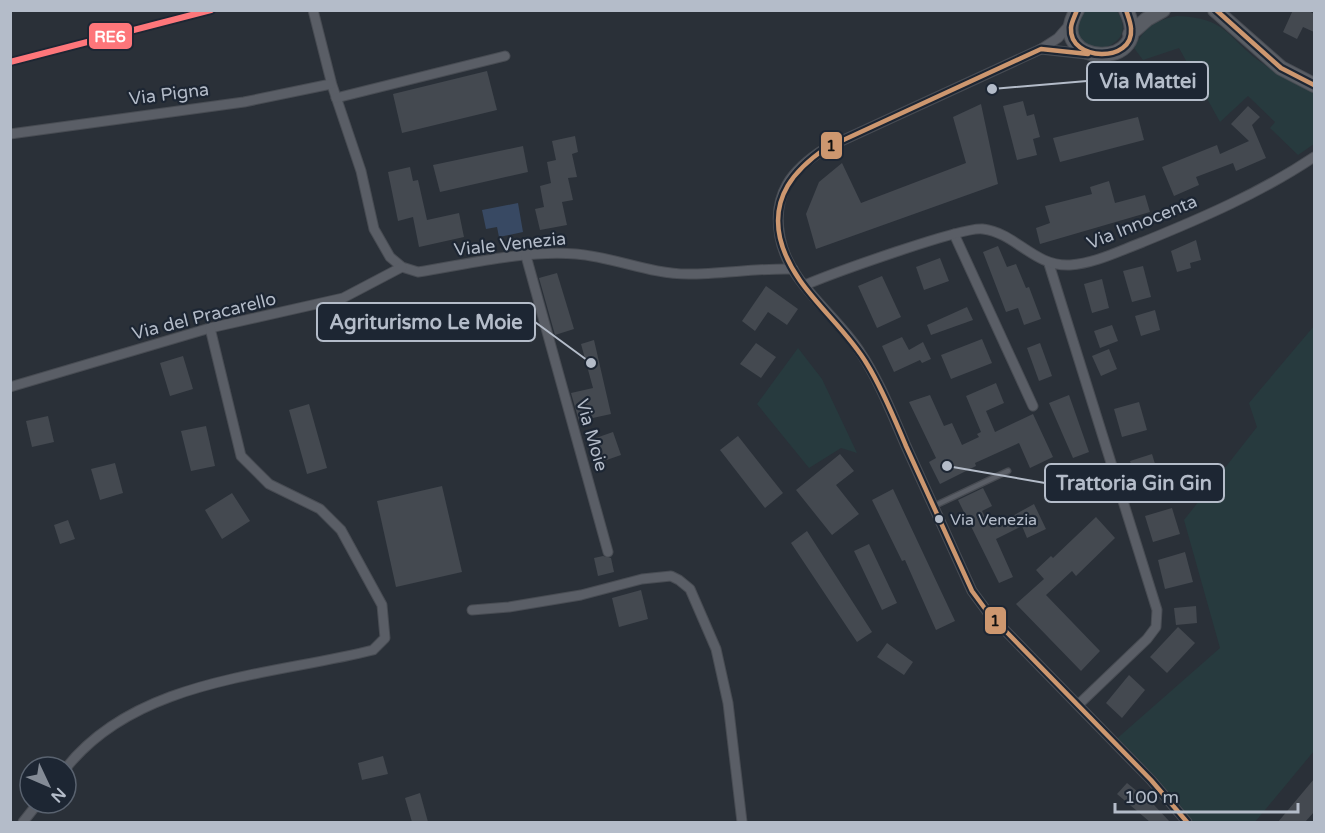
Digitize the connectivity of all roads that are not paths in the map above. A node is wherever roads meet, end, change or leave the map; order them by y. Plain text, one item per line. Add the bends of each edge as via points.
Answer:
1 (313, 10) edge
2 (1126, 10) edge
3 (1163, 10) edge
4 (1215, 10) edge
5 (1074, 16) edge
6 (1130, 34) junction
7 (1041, 49) junction
8 (1088, 54) junction
9 (505, 56) dead end
10 (332, 84) junction
11 (1314, 85) edge
12 (336, 98) junction
13 (10, 134) edge
14 (1314, 157) edge
15 (954, 234) junction
16 (526, 256) junction
17 (786, 257) junction
18 (1049, 264) junction
19 (402, 267) junction
20 (764, 268) junction
21 (793, 269) junction
22 (805, 285) junction
23 (210, 328) junction
24 (10, 387) edge
25 (1033, 406) dead end
26 (1008, 471) dead end
27 (934, 506) junction
28 (608, 552) dead end
29 (472, 609) dead end
30 (1078, 705) junction
31 (76, 755) edge
32 (742, 822) edge
33 (1187, 822) edge

1 - 10 street
2 - 6 street
3 - 6 street
4 - 11 street via 1281,68
5 - 7 street via 1058,38
5 - 8 street via 1074,39
6 - 8 street via 1121,50 1113,54
7 - 8 street
7 - 17 street via 826,148 802,163 782,193 778,218
9 - 12 street
10 - 12 street
10 - 13 street, Via Pigna via 244,102
12 - 19 street via 361,171 374,229 390,257
14 - 18 street, Via Innocenta via 1195,221 1094,261
15 - 18 street via 982,228 1002,235
15 - 22 street
15 - 25 street
16 - 19 street, Viale Venezia via 418,272
16 - 20 street, Viale Venezia via 598,256 659,272 688,274
16 - 28 street, Via Moie
17 - 20 street, Viale Venezia
17 - 21 street
18 - 30 street via 1157,610 1156,627 1147,639
19 - 23 street, Via del Pracarello via 343,298
20 - 21 street, Viale Venezia
21 - 22 street
22 - 27 street via 860,351
23 - 24 street, Via del Pracarello
23 - 31 street via 241,456 269,484 320,509 341,530 382,605 385,638 373,650 187,691 117,720
26 - 27 lane
27 - 30 street via 972,591
29 - 32 street via 581,595 642,579 671,576 679,580 690,589 716,650 728,703
30 - 33 street

